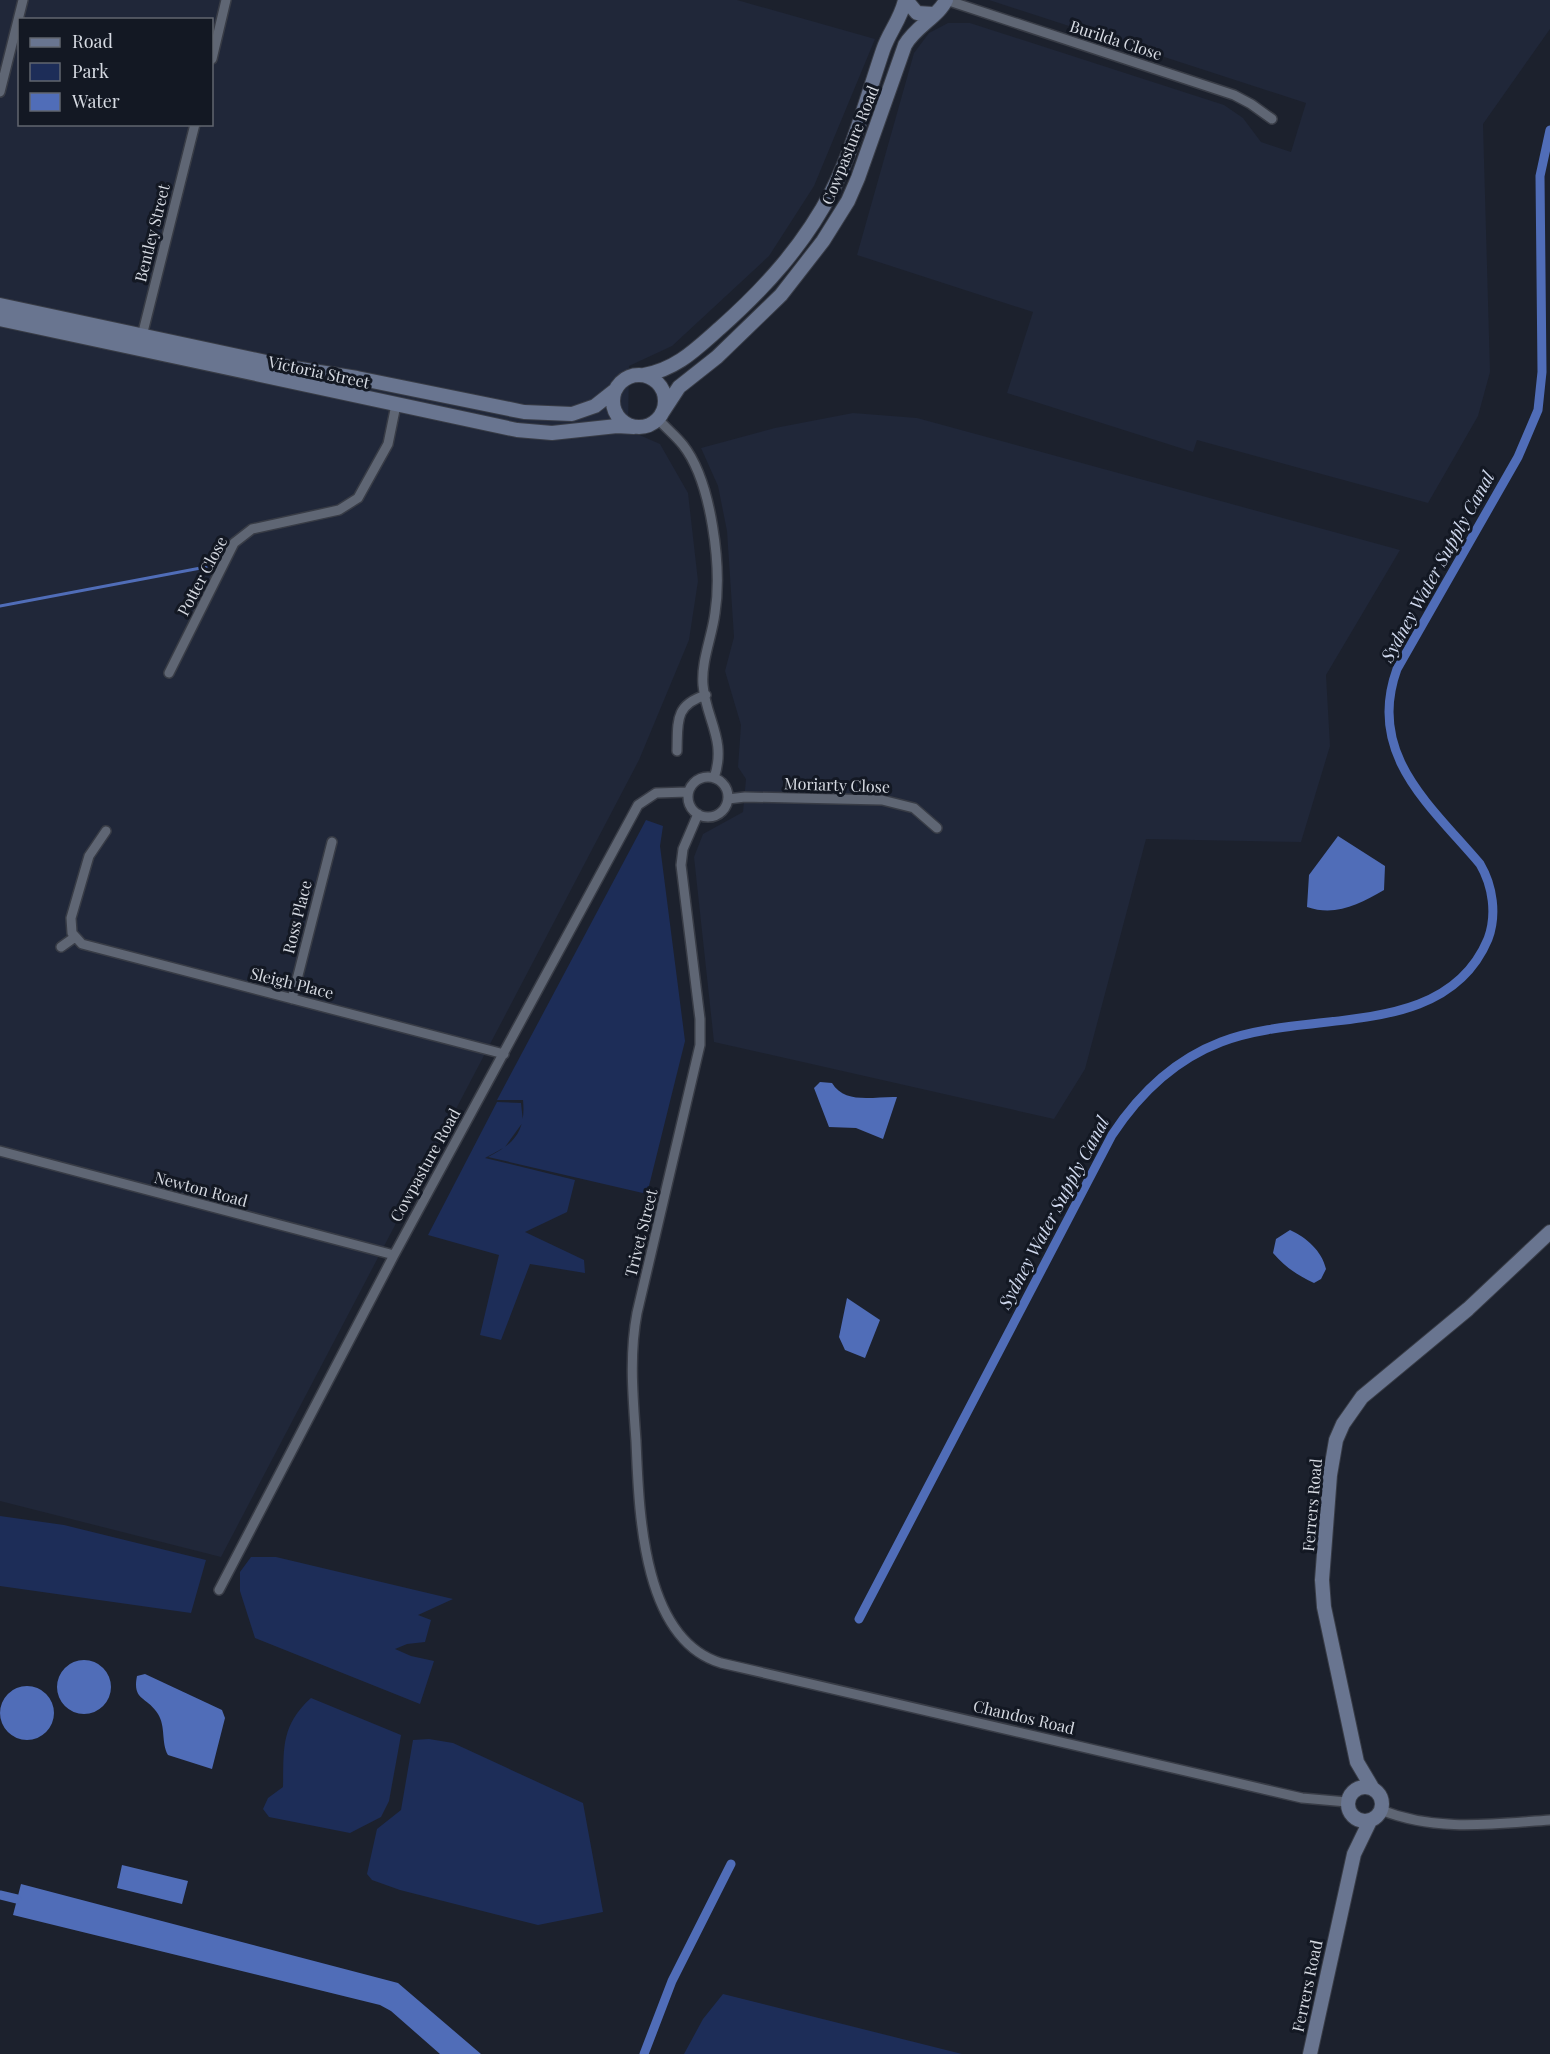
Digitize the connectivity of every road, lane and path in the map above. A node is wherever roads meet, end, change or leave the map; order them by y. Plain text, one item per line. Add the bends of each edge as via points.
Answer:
1 (23, 0) edge
2 (226, 0) edge
3 (905, 0) edge
4 (946, 0) edge
5 (933, 14) junction
6 (18, 18) edge
7 (18, 20) edge
8 (213, 56) edge
9 (0, 92) edge
10 (1272, 119) dead end
11 (194, 126) edge
12 (0, 305) edge
13 (0, 319) edge
14 (142, 335) junction
15 (139, 350) junction
16 (644, 375) junction
17 (614, 391) junction
18 (396, 405) junction
19 (660, 416) junction
20 (634, 427) junction
21 (169, 673) dead end
22 (706, 695) junction
23 (677, 752) dead end
24 (714, 778) junction
25 (688, 792) junction
26 (728, 799) junction
27 (698, 814) junction
28 (937, 828) dead end
29 (106, 831) dead end
30 (332, 842) dead end
31 (75, 937) junction
32 (61, 947) dead end
33 (292, 999) junction
34 (504, 1054) junction
35 (0, 1151) edge
36 (1550, 1232) edge
37 (394, 1255) junction
38 (219, 1590) dead end
39 (696, 1651) joint
40 (1357, 1762) junction
41 (1373, 1789) junction
42 (1351, 1802) junction
43 (1381, 1810) junction
44 (1550, 1820) edge
45 (1370, 1821) junction
46 (1354, 1854) junction
47 (1310, 2054) edge

1 - 6 street
2 - 8 street
3 - 5 main road, Cowpasture Road via 917,13
3 - 16 main road, Cowpasture Road via 887,38 844,164 804,238 767,284 681,362
4 - 5 main road, Cowpasture Road
4 - 10 street, Burilda Close via 1234,95
5 - 19 main road, Cowpasture Road via 905,45 858,178 823,241 781,295 717,357 679,387
7 - 9 street
11 - 14 street, Bentley Street
12 - 14 main road, Victoria Street
13 - 15 main road, Victoria Street
14 - 15 street, Bentley Street
14 - 17 main road, Victoria Street via 543,415 584,411
15 - 18 main road, Victoria Street
16 - 17 main road via 623,380
16 - 19 main road via 662,390 665,405
17 - 20 main road via 616,414
18 - 20 main road, Victoria Street via 535,433
18 - 21 street, Potter Close via 388,444 358,498 339,510 252,529 234,543
19 - 20 main road via 642,427
19 - 22 street via 693,464 703,488 716,545 716,611 704,663
22 - 23 street via 690,700 682,709
22 - 24 street via 720,744
24 - 25 street via 700,778
24 - 26 street via 724,786
25 - 27 street via 689,805
25 - 34 street, Cowpasture Road via 656,793 638,805
26 - 27 street via 716,815
26 - 28 street, Moriarty Close via 882,800 914,808
27 - 39 street, Trivet Street via 682,849 681,865 700,1045 637,1313 632,1366 644,1551 673,1623
29 - 31 street via 86,865 71,918
30 - 33 street, Ross Place
31 - 32 street
31 - 33 street, Sleigh Place via 92,948
33 - 34 street, Sleigh Place
34 - 37 street, Cowpasture Road
35 - 37 street, Newton Road
36 - 40 main road, Ferrers Road via 1468,1309 1362,1397 1336,1440 1329,1475 1322,1593
37 - 38 street, Cowpasture Road
39 - 42 street, Chandos Road via 721,1663 1302,1798
40 - 41 main road, Ferrers Road
40 - 42 main road, Ferrers Road
41 - 42 main road via 1363,1787
41 - 43 main road via 1380,1796
42 - 45 main road via 1360,1821
42 - 46 main road, Ferrers Road
43 - 44 street via 1414,1822 1438,1825
43 - 45 main road
45 - 46 main road, Ferrers Road
46 - 47 main road, Ferrers Road

